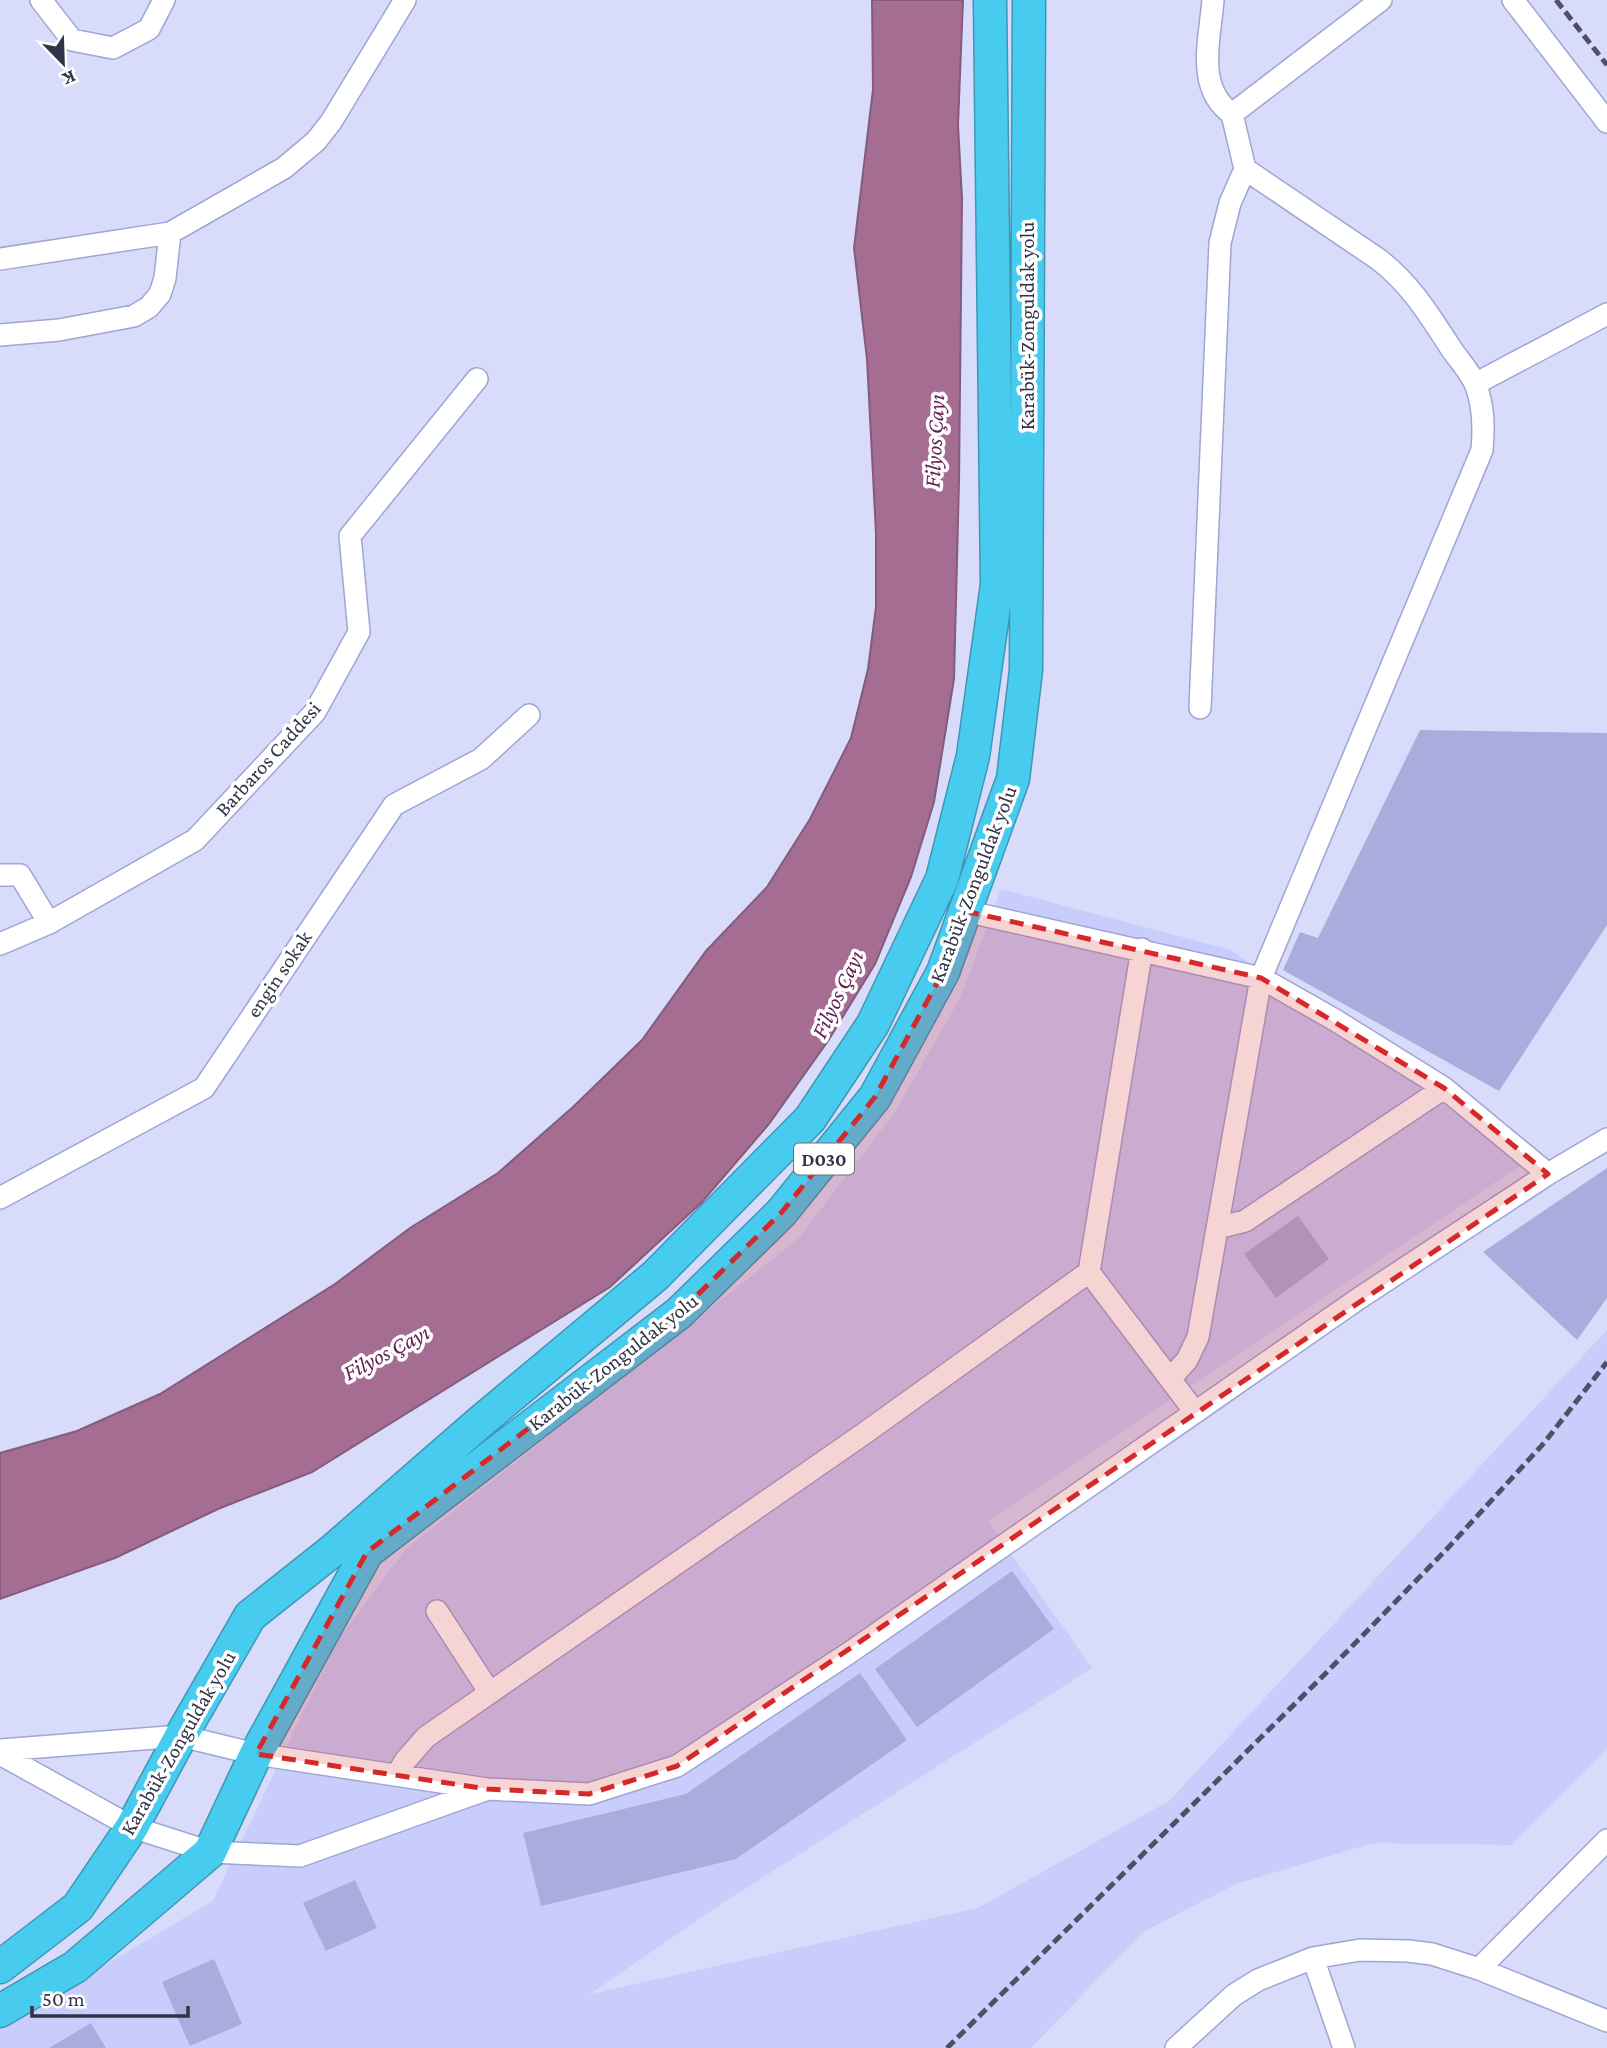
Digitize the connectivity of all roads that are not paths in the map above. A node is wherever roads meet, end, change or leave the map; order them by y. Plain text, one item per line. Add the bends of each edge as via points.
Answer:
1 (41, 0) edge
2 (164, 0) edge
3 (405, 0) edge
4 (990, 0) edge
5 (1028, 0) edge
6 (1213, 0) edge
7 (1381, 0) edge
8 (1513, 0) edge
9 (1232, 114) junction
10 (1607, 122) edge
11 (1245, 169) junction
12 (170, 233) junction
13 (0, 259) edge
14 (1607, 314) edge
15 (0, 335) edge
16 (477, 379) dead end
17 (1475, 384) junction
18 (1200, 708) dead end
19 (529, 715) dead end
20 (0, 875) edge
21 (965, 911) junction
22 (49, 923) junction
23 (0, 944) edge
24 (1142, 949) junction
25 (1261, 978) junction
26 (1444, 1088) junction
27 (1607, 1139) edge
28 (1548, 1174) junction
29 (0, 1198) edge
30 (1217, 1228) junction
31 (1089, 1272) junction
32 (1170, 1379) junction
33 (1195, 1412) junction
34 (437, 1611) dead end
35 (489, 1693) junction
36 (181, 1736) junction
37 (0, 1752) edge
38 (256, 1754) junction
39 (397, 1775) junction
40 (486, 1789) junction
41 (132, 1827) junction
42 (1607, 1840) edge
43 (210, 1852) junction
44 (1313, 1958) junction
45 (0, 1967) edge
46 (1479, 1969) junction
47 (0, 2011) edge
48 (1607, 2021) edge
49 (1176, 2048) edge
50 (1345, 2048) edge

1 - 2 street via 72,40 113,48 149,29
3 - 12 street via 316,141 284,168
4 - 36 highway, Karabük-Zonguldak yolu / D030 via 997,585 973,757 943,879 873,1024 810,1119 655,1276 250,1616
5 - 21 highway, Karabük-Zonguldak yolu / D030 via 1026,670 1013,779
6 - 9 street via 1207,70 1219,102
7 - 9 street
8 - 10 street
9 - 11 street
11 - 17 street via 1395,272 1413,291
11 - 18 street via 1230,202 1220,243
12 - 13 street
12 - 15 street via 166,278 149,307 134,316
14 - 17 street
16 - 22 street, Barbaros Caddesi via 350,536 359,632 315,712 195,840
17 - 25 street via 1482,407 1482,450
19 - 29 street, engin sokak via 481,759 394,805 204,1088
20 - 22 street via 20,875
21 - 24 street
21 - 38 highway, Karabük-Zonguldak yolu / D030 via 943,972 875,1097 781,1213 679,1313 367,1552
22 - 23 street, Barbaros Caddesi
24 - 25 street
24 - 31 street
25 - 26 street
25 - 30 street
26 - 28 street
26 - 30 street via 1245,1221
27 - 28 street
28 - 33 street
30 - 32 street via 1198,1337 1187,1360
31 - 32 street
31 - 35 street
32 - 33 street
33 - 40 street via 849,1653 677,1766 589,1794
34 - 35 street
35 - 39 street via 426,1737
36 - 37 street
36 - 38 street
36 - 41 highway, Karabük-Zonguldak yolu / D030
37 - 41 street
38 - 39 street
38 - 43 highway, Karabük-Zonguldak yolu / D030
39 - 40 street
40 - 43 street via 300,1856
41 - 43 street
41 - 45 highway, Karabük-Zonguldak yolu / D030 via 78,1907
42 - 46 street
43 - 47 highway, Karabük-Zonguldak yolu / D030 via 75,1967
44 - 46 street via 1360,1950 1408,1951
44 - 49 street via 1234,1995
44 - 50 street
46 - 48 street

